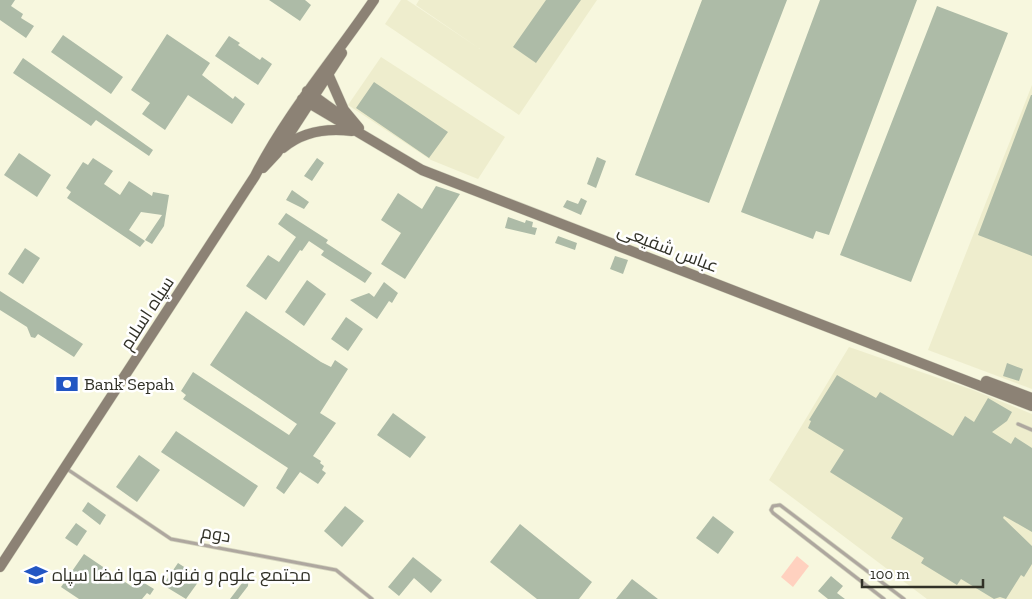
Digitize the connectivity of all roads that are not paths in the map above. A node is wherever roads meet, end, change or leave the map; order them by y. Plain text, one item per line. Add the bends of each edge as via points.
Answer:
1 (374, 0) edge
2 (358, 23) junction
3 (329, 76) junction
4 (308, 98) junction
5 (358, 130) junction
6 (277, 153) junction
7 (255, 176) junction
8 (1032, 398) edge
9 (1032, 406) edge
10 (1018, 424) dead end
11 (1032, 430) edge
12 (66, 468) junction
13 (0, 567) edge
14 (372, 599) edge
15 (884, 599) edge
16 (904, 599) edge

1 - 2 main road, سپاه اسلام
2 - 3 main road, سپاه اسلام
2 - 4 main road, سپاه اسلام
3 - 4 main road, سپاه اسلام
3 - 5 main road via 344,110
4 - 5 main road, عباس شفیعی
4 - 6 main road, سپاه اسلام
4 - 7 main road, سپاه اسلام via 270,148
5 - 6 main road via 312,132 288,143
5 - 8 main road, عباس شفیعی via 424,166
5 - 9 main road, عباس شفیعی via 422,170
6 - 7 main road, سپاه اسلام
7 - 12 main road, سپاه اسلام
10 - 11 lane
12 - 13 main road, سپاه اسلام
12 - 14 lane, دوم via 171,539 336,570
15 - 16 lane via 773,514 774,506 780,505

